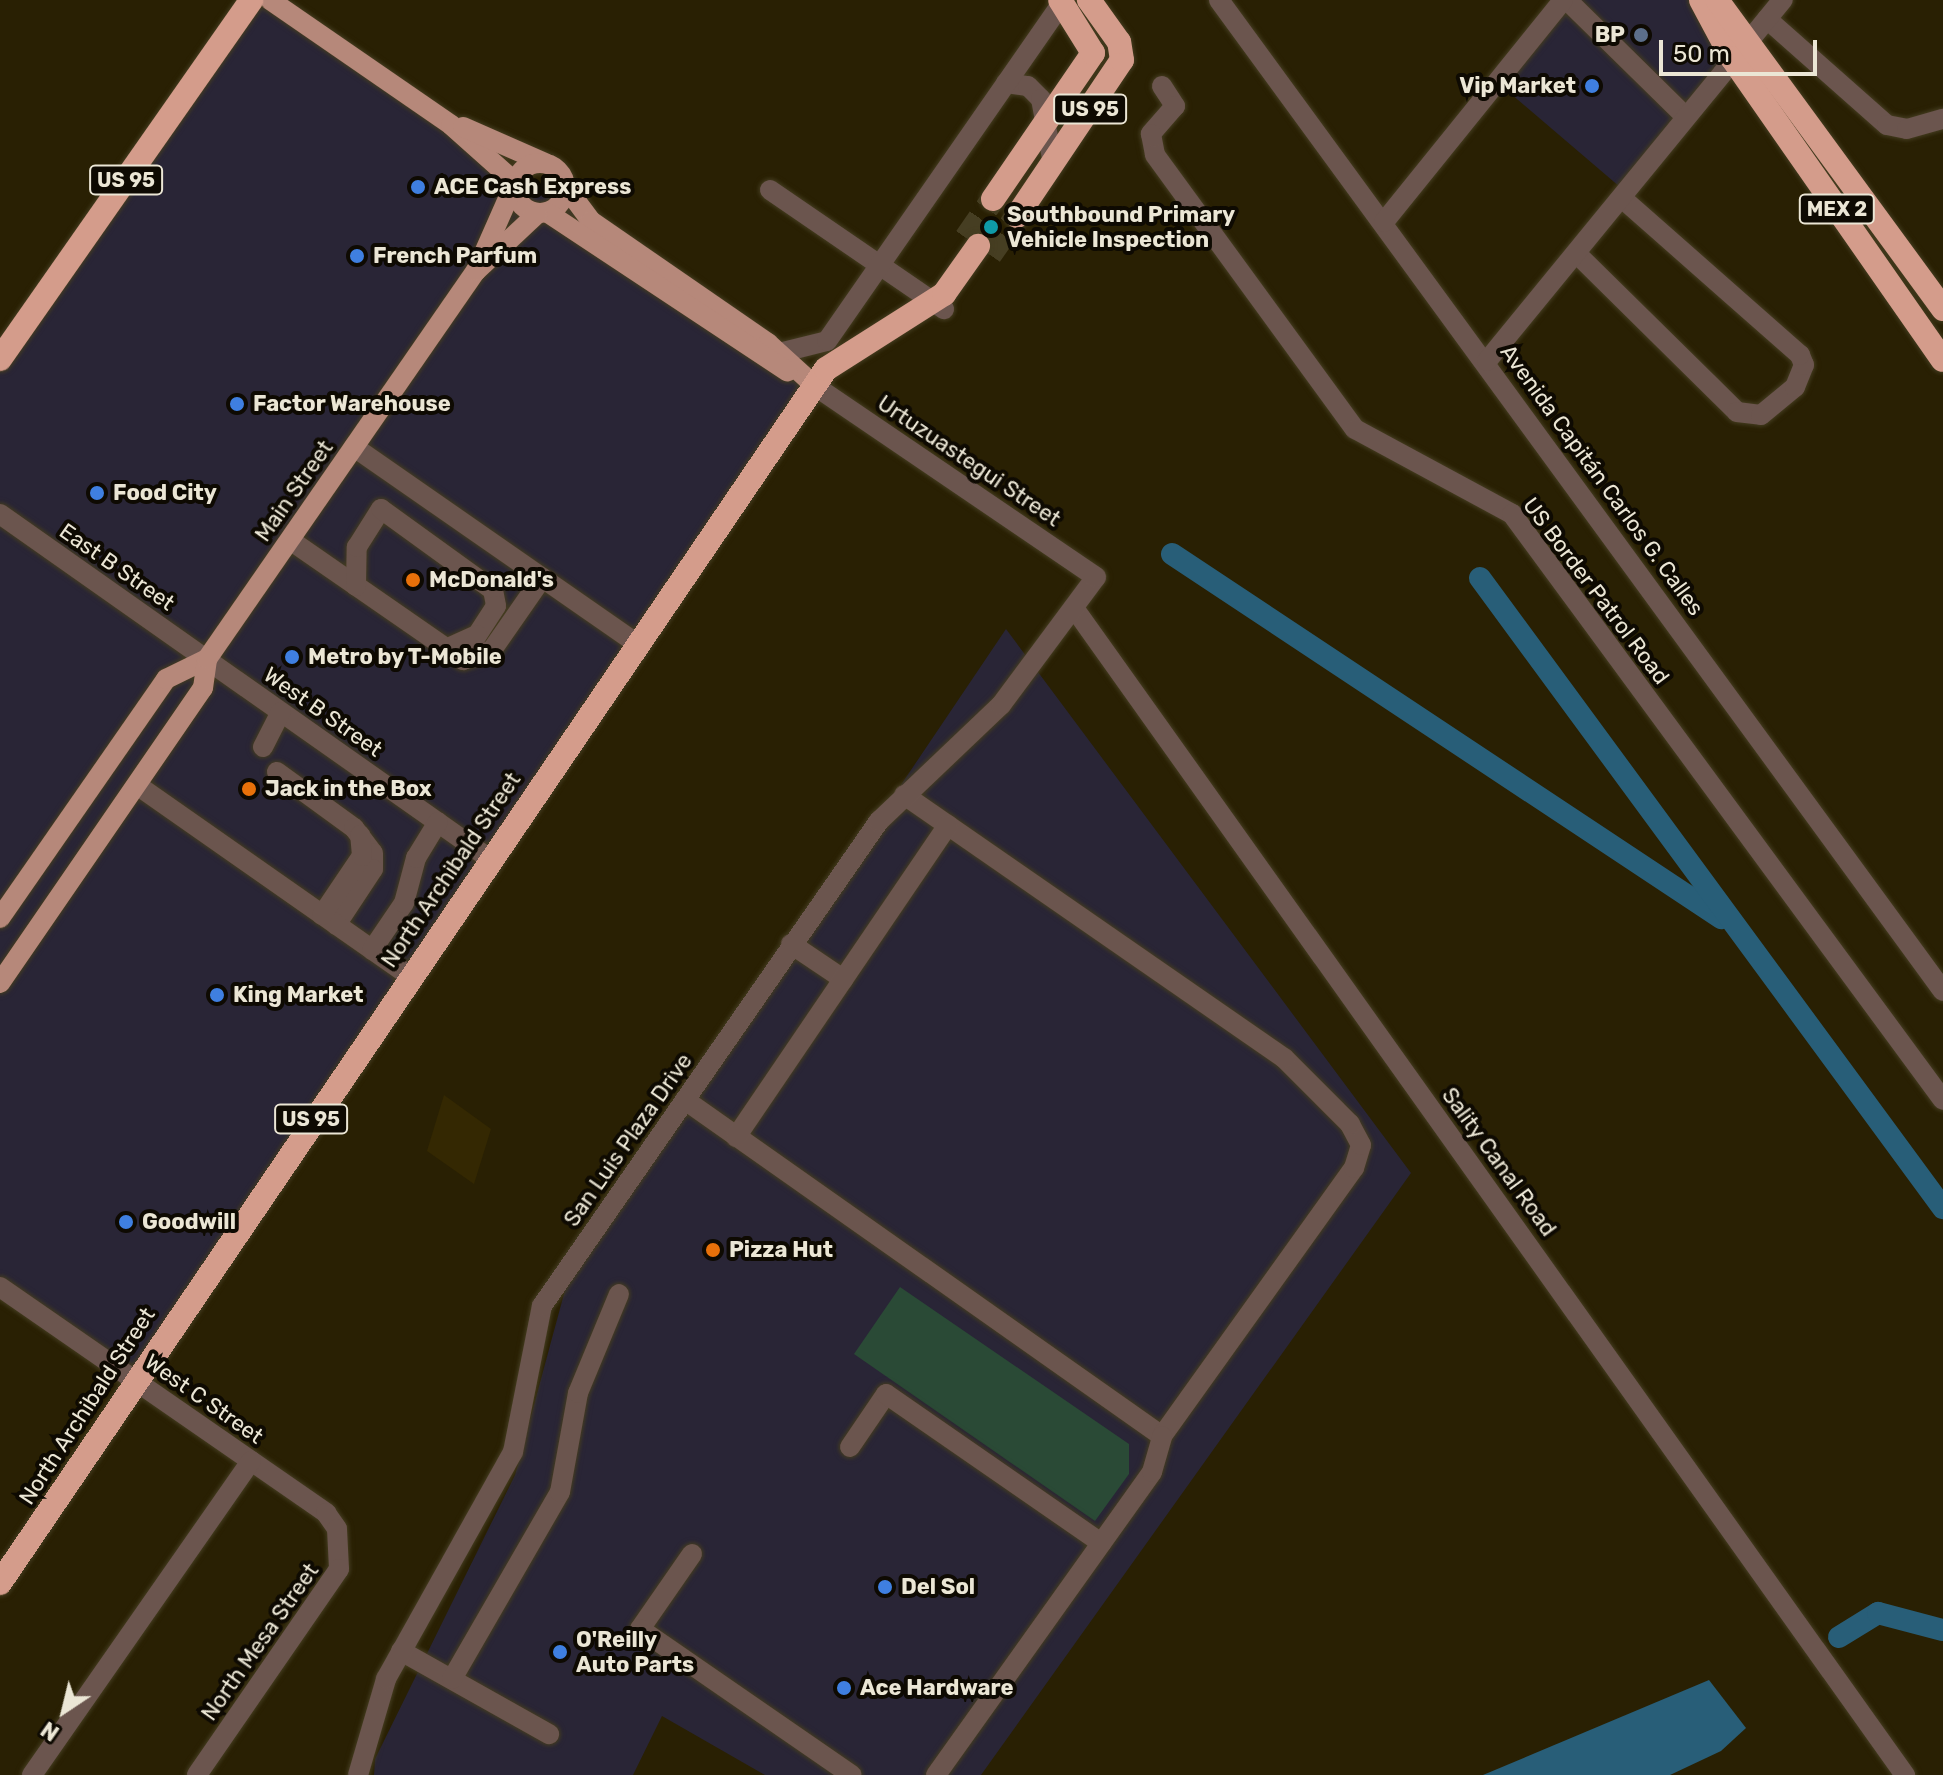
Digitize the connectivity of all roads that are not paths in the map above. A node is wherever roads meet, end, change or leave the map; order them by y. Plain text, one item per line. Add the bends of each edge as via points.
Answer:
1 (251, 0) edge
2 (270, 0) edge
3 (1089, 0) edge
4 (1219, 0) edge
5 (1565, 0) edge
6 (1701, 0) edge
7 (1717, 0) edge
8 (1783, 0) edge
9 (1065, 1) edge
10 (1767, 19) junction
11 (1740, 50) junction
12 (1006, 83) junction
13 (1162, 86) dead end
14 (1686, 117) junction
15 (1943, 119) edge
16 (451, 125) junction
17 (1050, 143) junction
18 (545, 163) junction
19 (514, 184) junction
20 (565, 186) junction
21 (770, 190) dead end
22 (1623, 199) junction
23 (1005, 208) tunnel mouth
24 (543, 213) junction
25 (1384, 222) junction
26 (978, 246) tunnel mouth
27 (1578, 255) junction
28 (880, 265) junction
29 (476, 271) junction
30 (931, 301) junction
31 (1943, 309) edge
32 (779, 353) junction
33 (0, 359) edge
34 (1943, 360) edge
35 (1487, 361) junction
36 (815, 386) junction
37 (354, 447) junction
38 (401, 480) junction
39 (381, 509) junction
40 (0, 514) edge
41 (290, 540) junction
42 (542, 578) junction
43 (356, 586) junction
44 (1074, 608) junction
45 (637, 644) junction
46 (450, 651) junction
47 (207, 659) junction
48 (281, 712) junction
49 (263, 747) dead end
50 (277, 772) dead end
51 (137, 785) junction
52 (904, 795) junction
53 (438, 822) junction
54 (948, 825) junction
55 (490, 859) junction
56 (0, 918) edge
57 (329, 920) junction
58 (791, 944) junction
59 (372, 950) junction
60 (410, 976) junction
61 (843, 979) junction
62 (0, 983) edge
63 (1943, 991) edge
64 (685, 1100) junction
65 (1943, 1100) edge
66 (736, 1137) junction
67 (0, 1287) edge
68 (619, 1294) dead end
69 (136, 1382) junction
70 (1162, 1436) junction
71 (850, 1447) dead end
72 (251, 1461) junction
73 (337, 1529) joint
74 (1101, 1543) junction
75 (692, 1554) dead end
76 (0, 1583) edge
77 (401, 1651) junction
78 (452, 1679) junction
79 (549, 1734) dead end
80 (32, 1775) edge
81 (197, 1775) edge
82 (358, 1775) edge
83 (852, 1775) edge
84 (936, 1775) edge
85 (1905, 1775) edge

1 - 33 highway, US 95
2 - 16 main road
3 - 17 highway, US 95 via 1119,42 1122,60
4 - 25 street, Avenida Capitán Carlos G. Calles
5 - 14 street
5 - 25 street
6 - 11 highway, MEX 2
7 - 11 highway, MEX 2
8 - 10 street
9 - 12 street
9 - 17 highway, US 95 via 1108,51
10 - 11 street
10 - 15 street via 1887,125 1907,129
11 - 14 street
11 - 31 highway, MEX 2
11 - 34 highway, MEX 2
12 - 17 street via 1036,92
12 - 28 street
13 - 65 street, US Border Patrol Road via 1175,106 1151,134 1155,155 1348,420 1388,451 1512,514
14 - 22 street
16 - 18 main road
16 - 19 main road
17 - 23 highway, US 95
18 - 19 main road via 526,167
18 - 20 main road
19 - 24 main road via 522,207
19 - 29 main road, Main Street
20 - 24 main road via 562,202
20 - 32 main road, Urtuzuastegui Street via 591,221
21 - 28 street
22 - 27 street
22 - 27 street via 1800,355 1795,387 1761,415 1737,412
24 - 29 main road, Main Street
24 - 36 main road, Urtuzuastegui Street
25 - 35 street, Avenida Capitán Carlos G. Calles
26 - 30 highway, US 95
27 - 35 street
28 - 30 street
28 - 32 street via 827,341
29 - 37 main road, Main Street
30 - 36 highway, US 95 via 831,366
32 - 36 main road, Urtuzuastegui Street
35 - 63 street, Avenida Capitán Carlos G. Calles
36 - 44 street, Urtuzuastegui Street via 1096,577
36 - 45 highway, North Archibald Street / US 95
37 - 38 street
37 - 41 main road, Main Street
38 - 39 street
38 - 42 street
39 - 43 street via 357,547
39 - 46 street via 493,590 496,606 477,635
40 - 47 street, East B Street
41 - 43 street
41 - 47 main road, Main Street
42 - 45 street
42 - 46 street via 492,650 470,661
43 - 46 street
44 - 52 street, San Luis Plaza Drive via 1001,705
44 - 85 street, Sality Canal Road
45 - 55 highway, North Archibald Street / US 95
47 - 48 street, West B Street
47 - 51 main road, Main Street via 203,688
47 - 56 main road, Main Street via 166,679
48 - 49 street
48 - 53 street, West B Street
50 - 57 street via 360,835 362,856
51 - 57 street
51 - 62 main road, Main Street
52 - 54 street
52 - 58 street, San Luis Plaza Drive
53 - 55 street, West B Street
53 - 59 street via 416,858 404,903
54 - 61 street
54 - 70 street via 1284,1058 1361,1145 1354,1168
55 - 60 highway, North Archibald Street / US 95
57 - 59 street
58 - 61 street
58 - 64 street, San Luis Plaza Drive
59 - 60 street
60 - 69 highway, North Archibald Street / US 95
61 - 66 street
64 - 66 street
64 - 77 street, San Luis Plaza Drive via 542,1306 508,1464
66 - 70 street
67 - 69 street, West C Street
68 - 78 street via 578,1393 560,1492
69 - 72 street, West C Street
69 - 76 highway, North Archibald Street / US 95
70 - 74 street via 1152,1472
71 - 74 street via 886,1394
72 - 73 street, West C Street via 326,1513
72 - 80 street
73 - 81 street, North Mesa Street via 342,1558 334,1578
74 - 84 street
75 - 83 street via 640,1629
77 - 78 street
77 - 82 street, San Luis Plaza Drive via 375,1706
78 - 79 street

